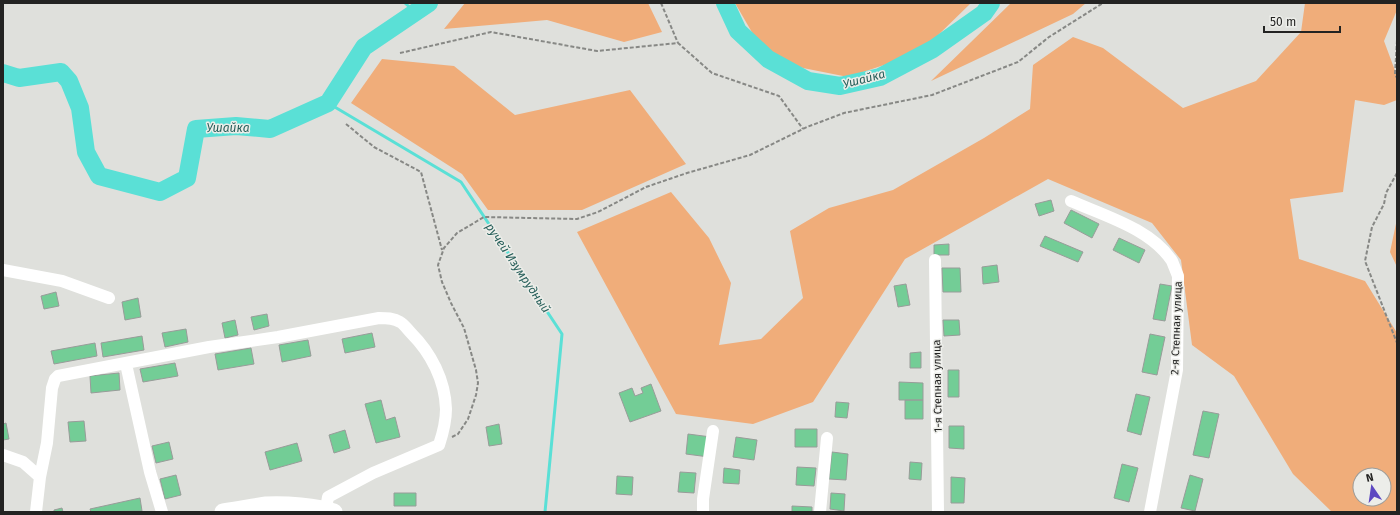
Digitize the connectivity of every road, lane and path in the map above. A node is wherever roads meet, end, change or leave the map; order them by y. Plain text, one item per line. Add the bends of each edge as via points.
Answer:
1 (661, 3) edge
2 (1103, 3) edge
3 (1397, 40) edge
4 (678, 43) junction
5 (400, 52) dead end
6 (1397, 78) edge
7 (346, 124) dead end
8 (803, 129) junction
9 (1397, 173) edge
10 (1071, 202) dead end
11 (443, 252) junction
12 (935, 260) dead end
13 (3, 270) edge
14 (109, 298) dead end
15 (1397, 343) edge
16 (126, 364) junction
17 (714, 431) dead end
18 (827, 438) dead end
19 (439, 445) junction
20 (3, 455) edge
21 (40, 477) junction
22 (267, 509) edge
23 (330, 511) edge
24 (36, 512) edge
25 (162, 512) edge
26 (224, 512) edge
27 (703, 512) edge
28 (820, 512) edge
29 (938, 512) edge
30 (1150, 512) edge

1 - 4 path
2 - 8 path via 1049,37 1018,62 932,95 844,113
3 - 6 path
4 - 5 path via 597,51 491,32
4 - 8 path via 712,73 778,96
7 - 11 path via 374,147 421,172
8 - 11 path via 750,154 646,187 598,212 577,219 484,217 457,233
9 - 15 path via 1372,227 1366,261
10 - 30 street, 2-я Степная улица via 1140,231 1163,250 1178,276 1176,370
11 - 19 path via 438,266 442,282 464,328 478,382 468,419 458,434
12 - 29 street, 1-я Степная улица
13 - 14 street via 62,281
16 - 19 street via 210,347 390,318 399,322 420,342 441,379 446,422
16 - 21 street via 63,374 55,379
16 - 25 street via 150,472
17 - 27 street
18 - 28 street
19 - 23 street via 373,473 328,497
20 - 21 street via 23,462
21 - 24 street
22 - 23 street via 297,506
22 - 26 street

